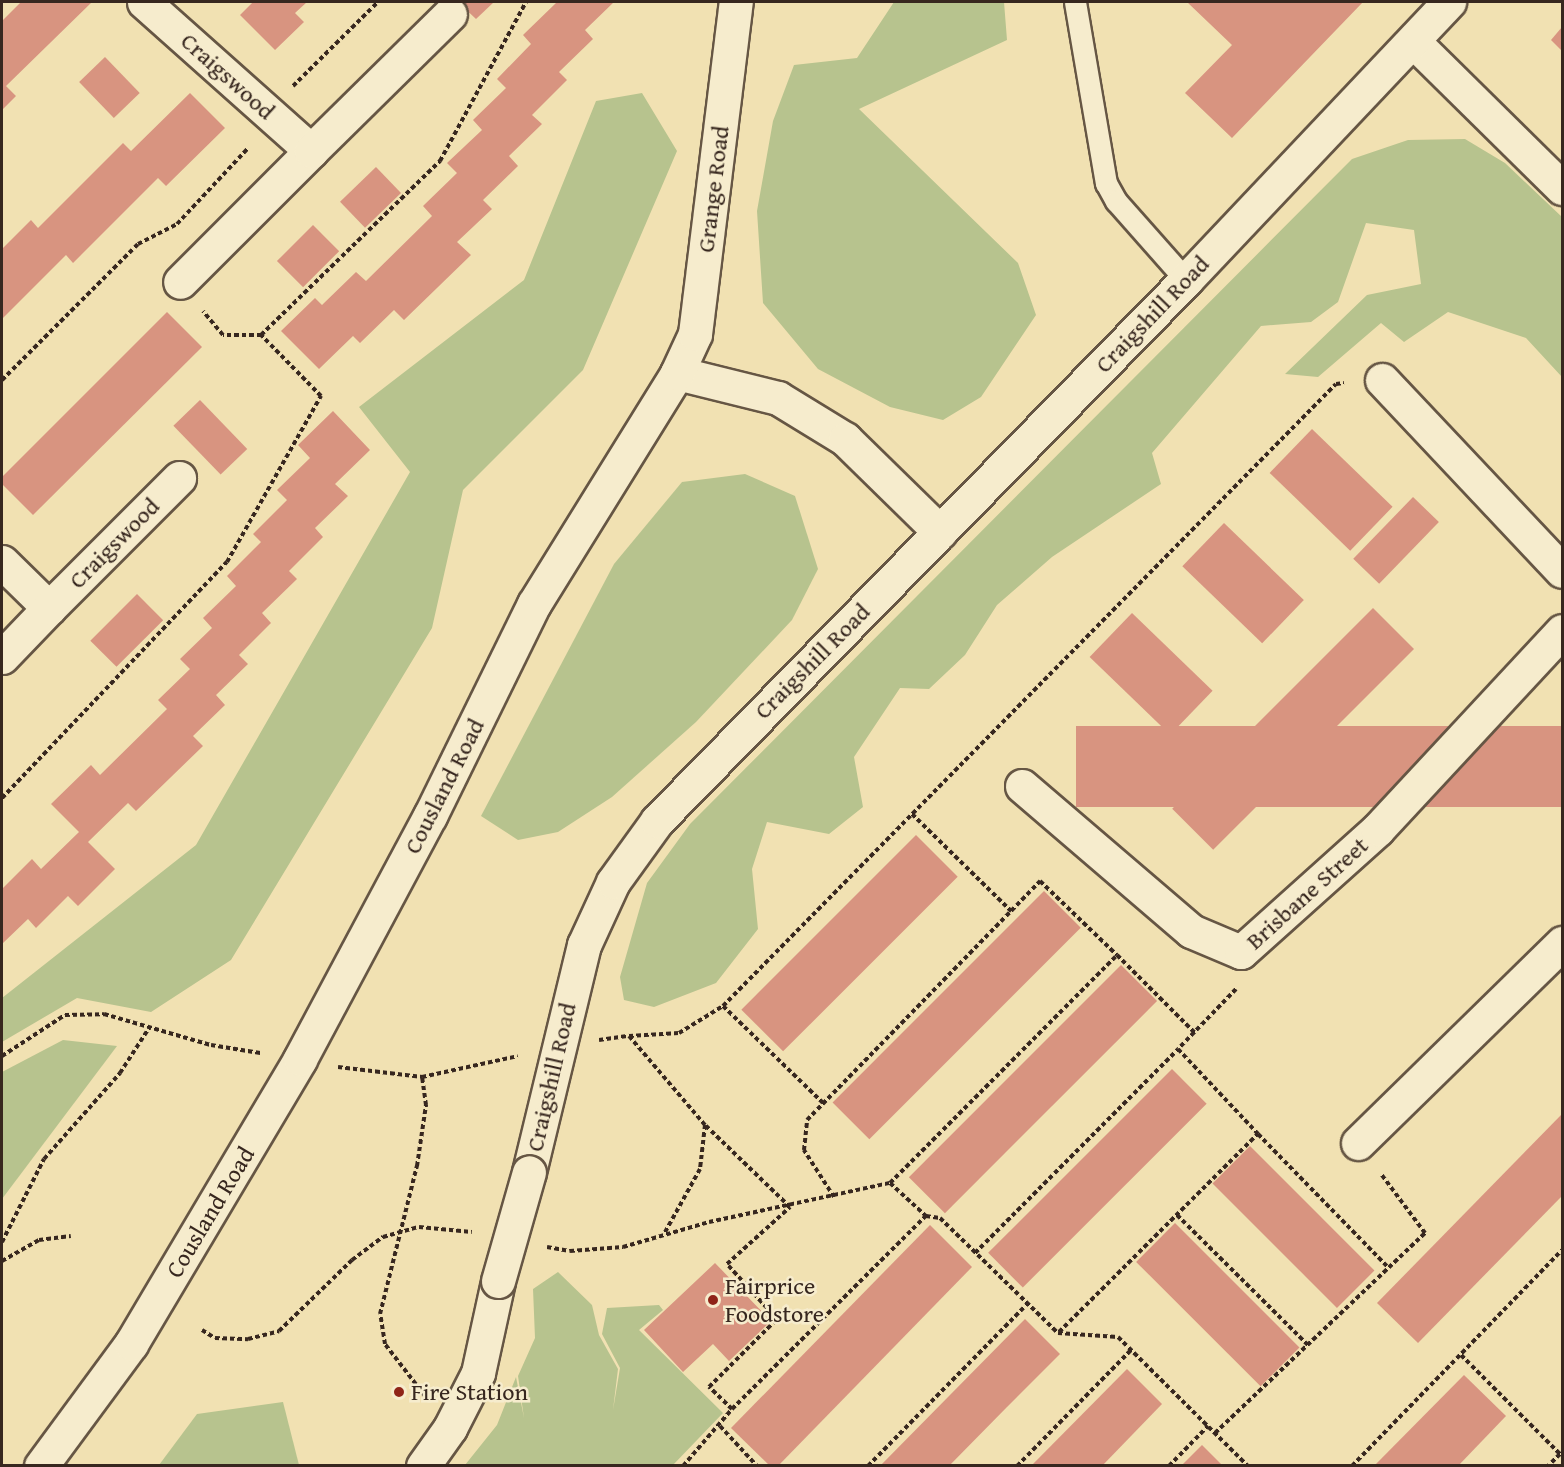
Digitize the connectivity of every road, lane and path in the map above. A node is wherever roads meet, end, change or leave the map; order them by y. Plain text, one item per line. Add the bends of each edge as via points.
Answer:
1 (144, 2) edge
2 (378, 2) edge
3 (526, 2) edge
4 (736, 2) edge
5 (1075, 2) edge
6 (1449, 2) edge
7 (450, 14) dead end
8 (1414, 42) junction
9 (272, 115) junction
10 (311, 151) junction
11 (1563, 188) edge
12 (1186, 280) junction
13 (180, 282) joint
14 (261, 335) junction
15 (677, 372) junction
16 (2, 380) edge
17 (1382, 380) joint
18 (179, 478) dead end
19 (940, 532) junction
20 (2, 562) edge
21 (1563, 572) edge
22 (49, 608) junction
23 (1563, 631) edge
24 (2, 657) edge
25 (1022, 786) dead end
26 (2, 798) edge
27 (912, 814) junction
28 (1011, 911) junction
29 (1563, 943) edge
30 (1241, 952) junction
31 (1117, 955) junction
32 (723, 1006) junction
33 (149, 1028) junction
34 (1195, 1033) junction
35 (629, 1036) junction
36 (558, 1046) junction
37 (1178, 1049) junction
38 (2, 1056) edge
39 (300, 1059) junction
40 (422, 1077) junction
41 (823, 1103) junction
42 (705, 1125) junction
43 (1258, 1134) junction
44 (1358, 1143) joint
45 (890, 1183) junction
46 (834, 1197) junction
47 (790, 1207) junction
48 (1177, 1215) junction
49 (926, 1216) junction
50 (477, 1232) dead end
51 (397, 1234) junction
52 (664, 1234) junction
53 (71, 1236) dead end
54 (2, 1242) edge
55 (537, 1244) dead end
56 (1563, 1250) edge
57 (975, 1253) junction
58 (2, 1261) edge
59 (1388, 1267) junction
60 (1028, 1303) junction
61 (202, 1330) dead end
62 (1058, 1333) junction
63 (1308, 1345) junction
64 (1131, 1350) junction
65 (1461, 1355) junction
66 (732, 1410) junction
67 (1208, 1425) junction
68 (720, 1426) junction
69 (450, 1428) junction
70 (1215, 1433) junction
71 (1561, 1453) edge
72 (41, 1466) edge
73 (423, 1466) edge
74 (683, 1466) edge
75 (757, 1466) edge
76 (868, 1466) edge
77 (1017, 1466) edge
78 (1169, 1466) edge
79 (1248, 1466) edge
80 (1352, 1466) edge
81 (1548, 1466) edge

1 - 9 street, Craigswood
2 - 9 path
3 - 14 path via 440,160
4 - 15 street, Grange Road via 694,334
5 - 12 lane via 1106,183 1116,201
6 - 8 street, Craigshill Road
7 - 10 street
8 - 11 street
8 - 12 street, Craigshill Road
9 - 10 street, Craigswood
9 - 16 path via 177,224 138,244
10 - 13 street
12 - 19 street, Craigshill Road
13 - 14 path via 223,335
14 - 26 path via 321,396 227,562
15 - 19 street via 788,404 845,439
15 - 39 street, Cousland Road via 534,604 430,816
17 - 21 street
17 - 27 path via 1336,384
18 - 22 street, Craigswood
19 - 36 street, Craigshill Road via 651,830 613,882 584,945
20 - 22 street, Craigswood
22 - 24 street, Craigswood
23 - 30 street, Brisbane Street via 1378,829
25 - 30 street, Brisbane Street via 1191,931
27 - 28 path
27 - 32 path
28 - 31 path via 1040,881
28 - 41 path
29 - 44 street
30 - 34 path via 1235,994
31 - 34 path
31 - 45 path
32 - 35 path via 679,1033
32 - 41 path
33 - 38 path via 104,1014 65,1015
33 - 39 path via 211,1045
33 - 54 path via 120,1073 44,1159
34 - 37 path
35 - 36 path
35 - 42 path
36 - 40 path
36 - 69 street, Craigshill Road, bridge via 478,1373
37 - 43 path
37 - 57 path
39 - 40 path via 372,1075
39 - 72 street, Cousland Road via 131,1344
40 - 51 path via 426,1105 417,1166
41 - 46 path via 807,1119 804,1150
42 - 47 path
42 - 52 path via 700,1169
43 - 48 path
43 - 59 path
44 - 59 path via 1425,1233
45 - 46 path
45 - 49 path
46 - 47 path
47 - 52 path
47 - 66 path via 727,1264 777,1319 709,1387
48 - 62 path
48 - 63 path
49 - 57 path via 940,1218
49 - 66 path
50 - 51 path via 419,1227
51 - 61 path via 383,1238 352,1260 279,1331 248,1339 215,1338
51 - 69 path via 380,1314 385,1344
52 - 55 path via 622,1247 570,1251
53 - 58 path via 39,1240
56 - 65 path
57 - 60 path
59 - 63 path
60 - 62 path
60 - 76 path
62 - 64 path via 1118,1337
63 - 70 path
64 - 67 path
64 - 77 path
65 - 71 path
65 - 80 path
66 - 68 path
67 - 70 path
67 - 78 path
68 - 74 path
68 - 75 path
69 - 73 street, Craigshill Road
70 - 79 path
71 - 81 path

